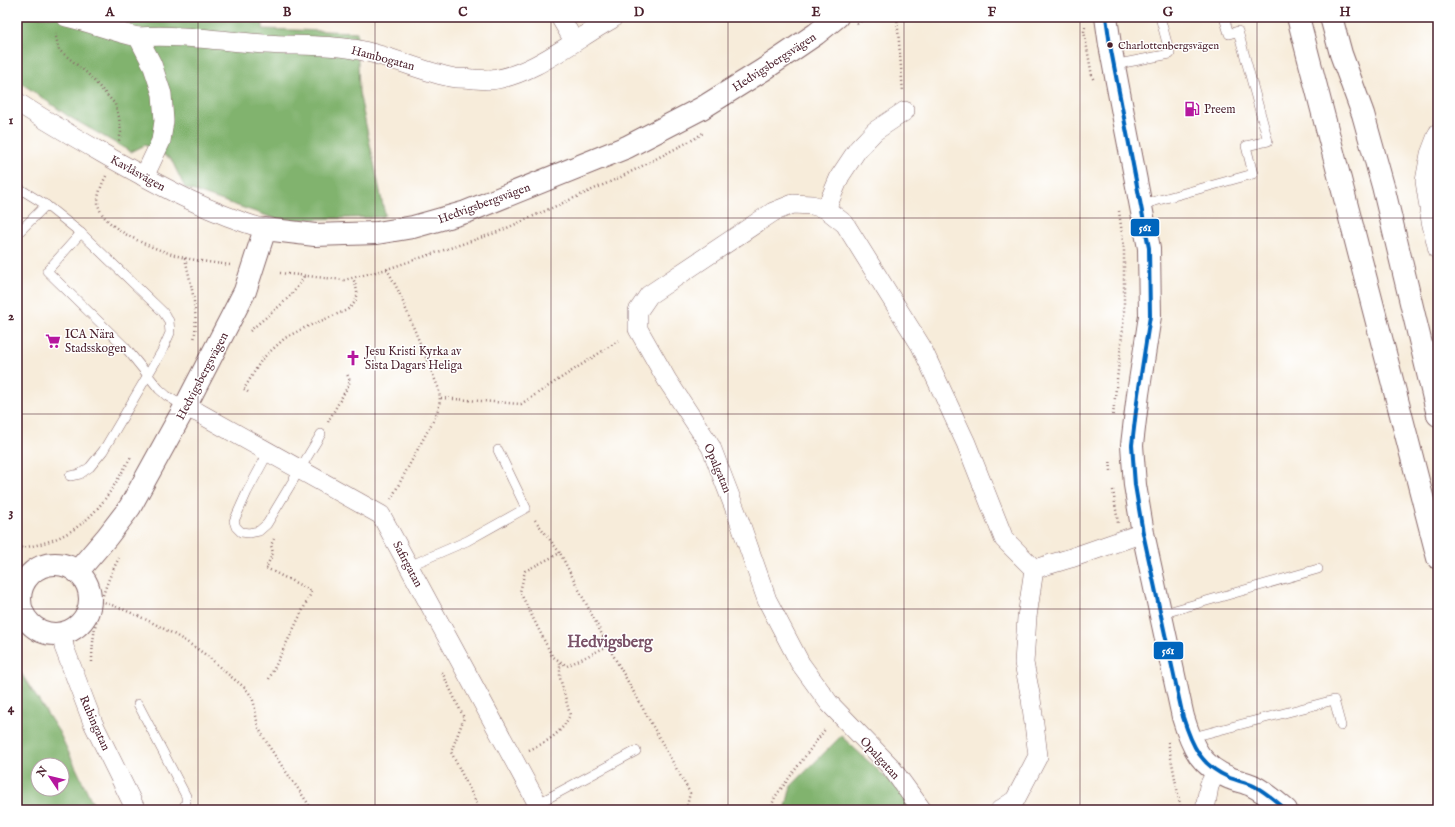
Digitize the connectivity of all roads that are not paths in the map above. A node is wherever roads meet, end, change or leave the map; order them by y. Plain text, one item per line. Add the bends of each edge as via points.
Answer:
1 (560, 17) edge
2 (837, 17) edge
3 (1106, 17) edge
4 (1160, 17) edge
5 (1224, 17) edge
6 (1298, 17) edge
7 (1331, 17) edge
8 (612, 19) dead end
9 (60, 24) edge
10 (138, 37) junction
11 (574, 41) junction
12 (1114, 65) junction
13 (17, 102) edge
14 (905, 111) road end
15 (1438, 133) edge
16 (144, 177) junction
17 (17, 187) edge
18 (46, 205) junction
19 (1141, 205) junction
20 (826, 209) junction
21 (1435, 221) edge
22 (265, 229) junction
23 (17, 234) edge
24 (82, 234) junction
25 (1438, 250) edge
26 (148, 375) junction
27 (185, 407) junction
28 (1438, 415) edge
29 (321, 434) road end
30 (498, 450) dead end
31 (268, 453) junction
32 (300, 470) junction
33 (70, 476) dead end
34 (1143, 533) junction
35 (1438, 558) edge
36 (409, 566) junction
37 (1034, 568) junction
38 (1318, 569) dead end
39 (77, 572) junction
40 (20, 584) edge
41 (1161, 614) junction
42 (62, 633) junction
43 (138, 704) dead end
44 (1341, 726) dead end
45 (1189, 738) junction
46 (636, 751) dead end
47 (1216, 772) junction
48 (539, 807) edge
49 (1013, 807) edge
50 (136, 810) edge
51 (182, 810) edge
52 (922, 810) edge
53 (1205, 810) edge
54 (1286, 810) edge

1 - 11 street
2 - 22 main road, Hedvigsbergsvägen via 775,62 702,108 627,147 466,212 413,227 376,233 314,235
3 - 12 main road
4 - 12 lane via 1170,54
5 - 19 lane via 1229,34 1238,31 1268,141 1246,146 1253,174
6 - 35 main road
7 - 28 main road via 1341,54 1363,114 1383,186
8 - 11 street, Hambogatan
9 - 10 street, Hambogatan via 79,20
10 - 11 street, Hambogatan via 183,37 353,49 455,78 491,80 528,68
10 - 16 street via 155,71 162,94 164,121 161,141
12 - 19 main road
13 - 16 street, Kavlåsvägen
14 - 20 street via 875,131 858,149 840,176
15 - 21 street via 1430,154 1425,181
16 - 22 street, Kavlåsvägen via 216,213
17 - 18 lane
18 - 23 lane
18 - 24 lane
19 - 34 main road via 1149,248 1150,316 1132,445
20 - 37 street via 845,224 920,346 966,443 1004,539
20 - 52 street, Opalgatan via 793,204 772,212 649,296 638,311 638,329 667,380 711,447 767,600 800,663 829,703 890,766
21 - 25 street
22 - 27 main road, Hedvigsbergsvägen via 245,291
24 - 26 lane via 170,321 170,333
24 - 26 lane via 47,271 125,347
26 - 27 lane via 167,396
26 - 33 lane via 117,428 90,467 80,474
27 - 31 street
27 - 39 main road, Hedvigsbergsvägen via 130,507
29 - 32 lane
30 - 36 lane via 526,508 467,541
31 - 32 street
31 - 32 lane via 234,521 240,532 259,531 268,524
32 - 36 street, Safirgatan via 381,515
34 - 37 street
34 - 41 main road
36 - 48 street, Safirgatan
37 - 49 street via 1024,662 1038,756
38 - 41 lane
39 - 40 main road via 60,564 47,565 35,570
39 - 42 main road via 88,587 90,605 82,621 73,629
40 - 42 main road via 23,614 30,623 44,632
41 - 45 main road
42 - 50 street, Rubingatan via 64,647 93,724
43 - 51 lane via 186,796
44 - 45 lane via 1334,700
45 - 47 main road via 1204,762
46 - 48 lane
47 - 53 street via 1209,786
47 - 54 main road via 1250,785 1270,796

